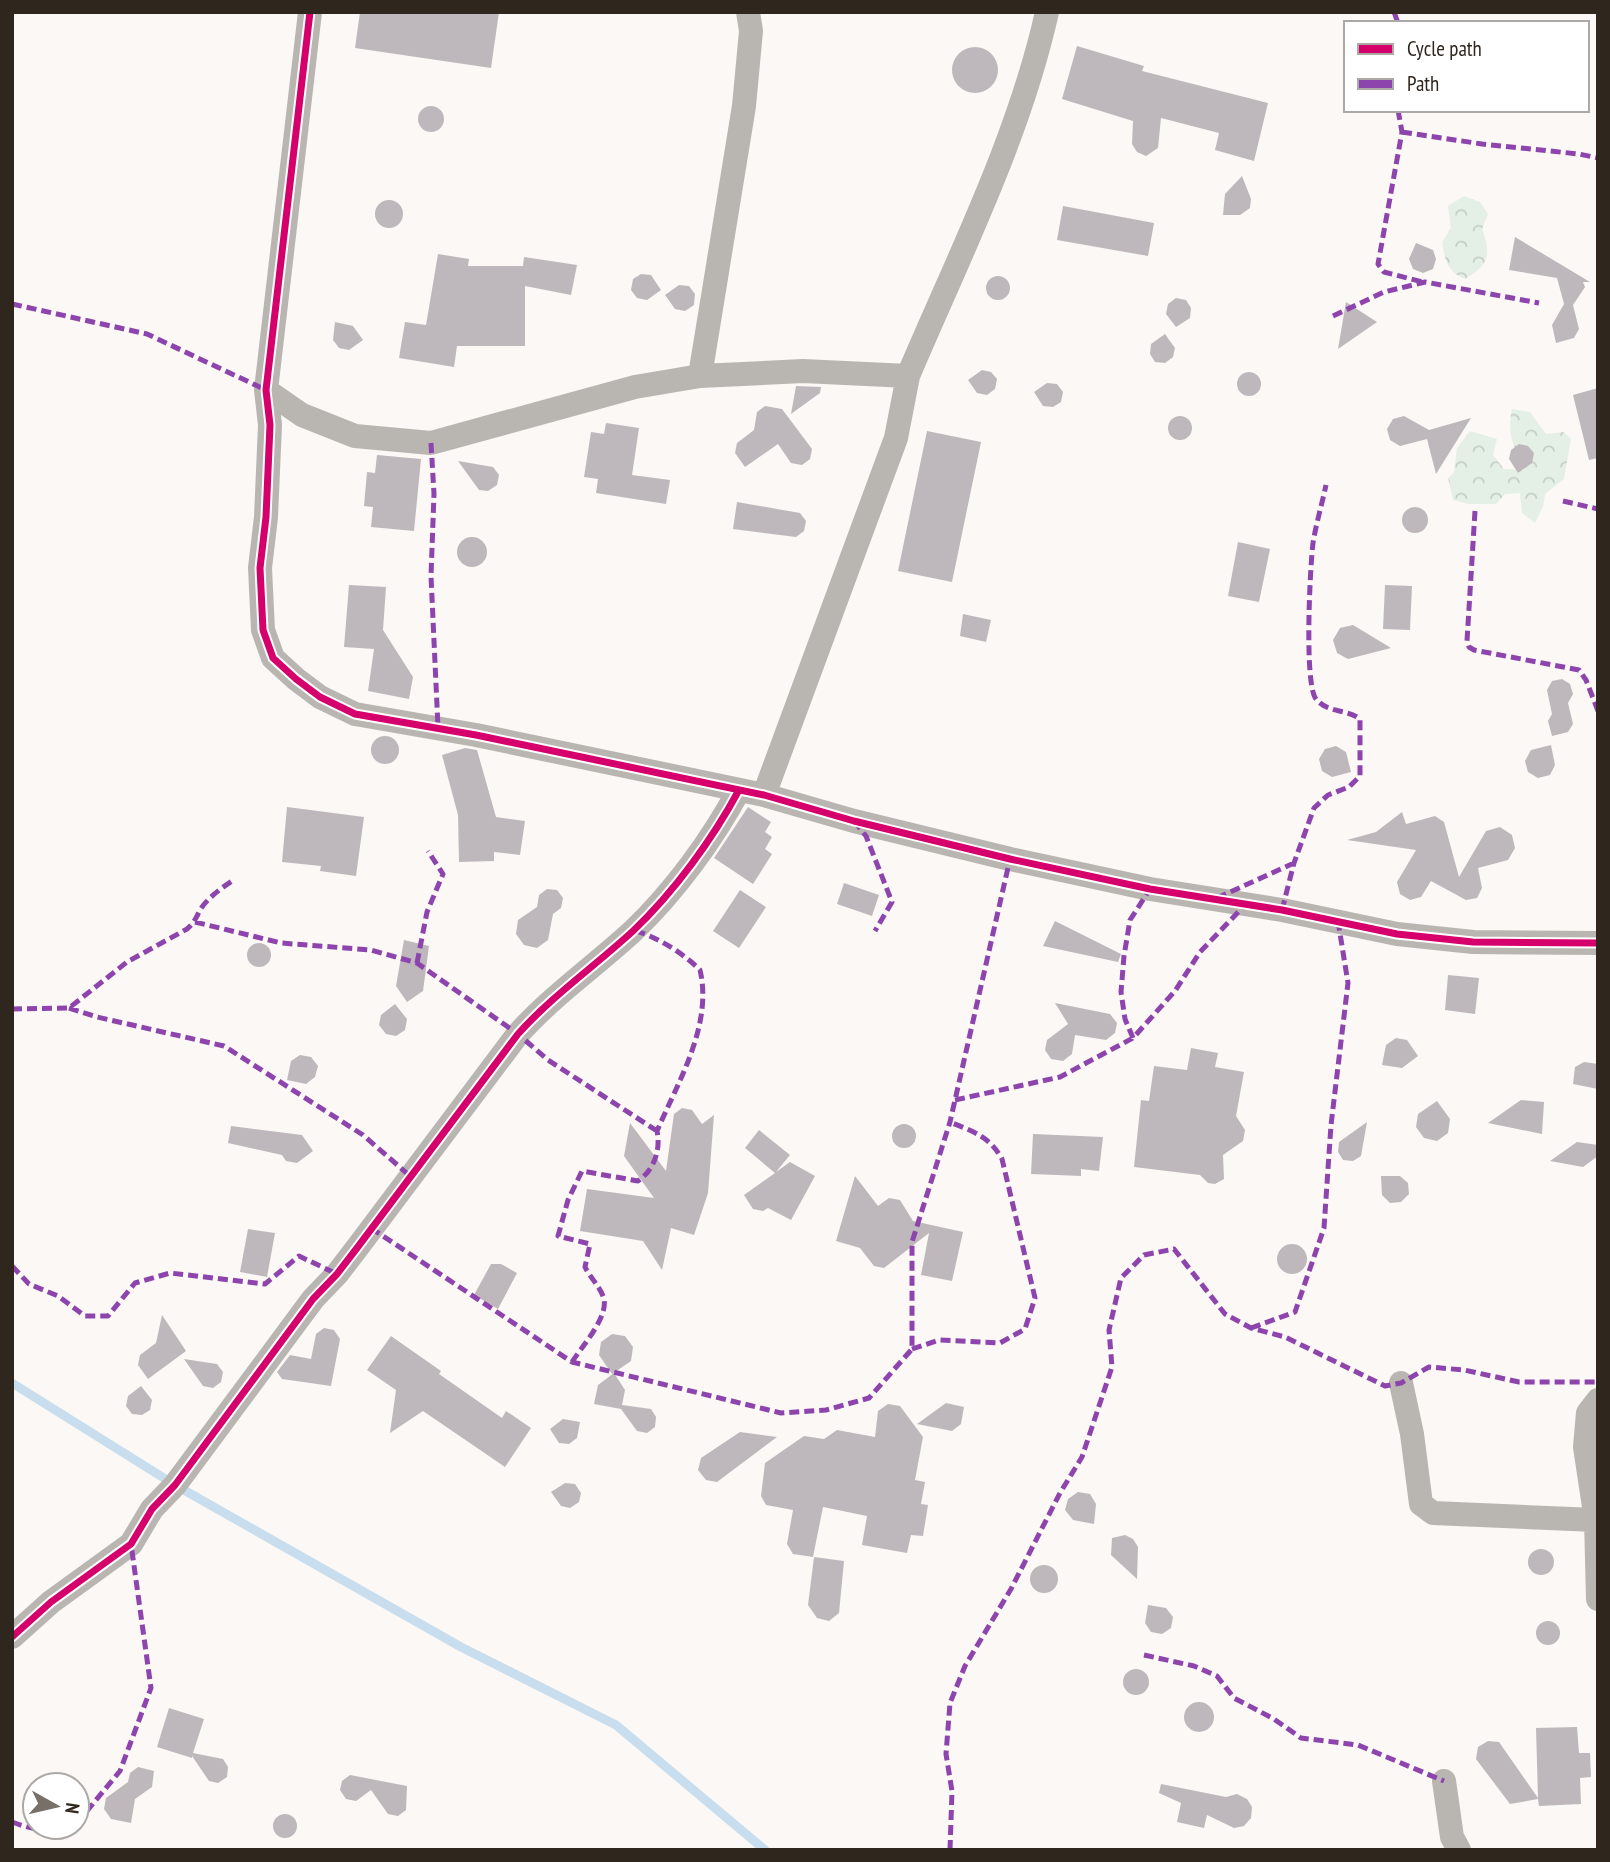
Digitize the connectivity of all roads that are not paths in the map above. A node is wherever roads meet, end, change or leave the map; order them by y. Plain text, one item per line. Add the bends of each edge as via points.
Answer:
1 (310, 12) edge
2 (748, 12) edge
3 (1047, 12) edge
4 (700, 376) junction
5 (908, 376) junction
6 (266, 390) junction
7 (738, 790) junction
8 (764, 795) junction
9 (1598, 943) edge
10 (1401, 1383) dead end
11 (1598, 1400) edge
12 (1596, 1520) junction
13 (1598, 1599) edge
14 (12, 1637) edge
15 (1444, 1782) dead end
16 (1459, 1850) edge

1 - 6 street
2 - 4 street via 751,31 744,106
3 - 5 street via 1014,126
4 - 5 street via 803,371
4 - 6 street via 635,387 431,443 355,436 302,415
5 - 8 street via 895,438
6 - 7 street via 270,425 260,568 263,630 273,658 296,679 355,714
7 - 8 street
7 - 14 street via 687,870 634,930 517,1034 175,1485 152,1509 131,1544 51,1602
8 - 9 street via 1023,862 1397,934 1472,942
10 - 12 street via 1421,1503 1426,1509 1433,1513
11 - 12 street via 1587,1413 1585,1447
12 - 13 street
15 - 16 street via 1452,1837

